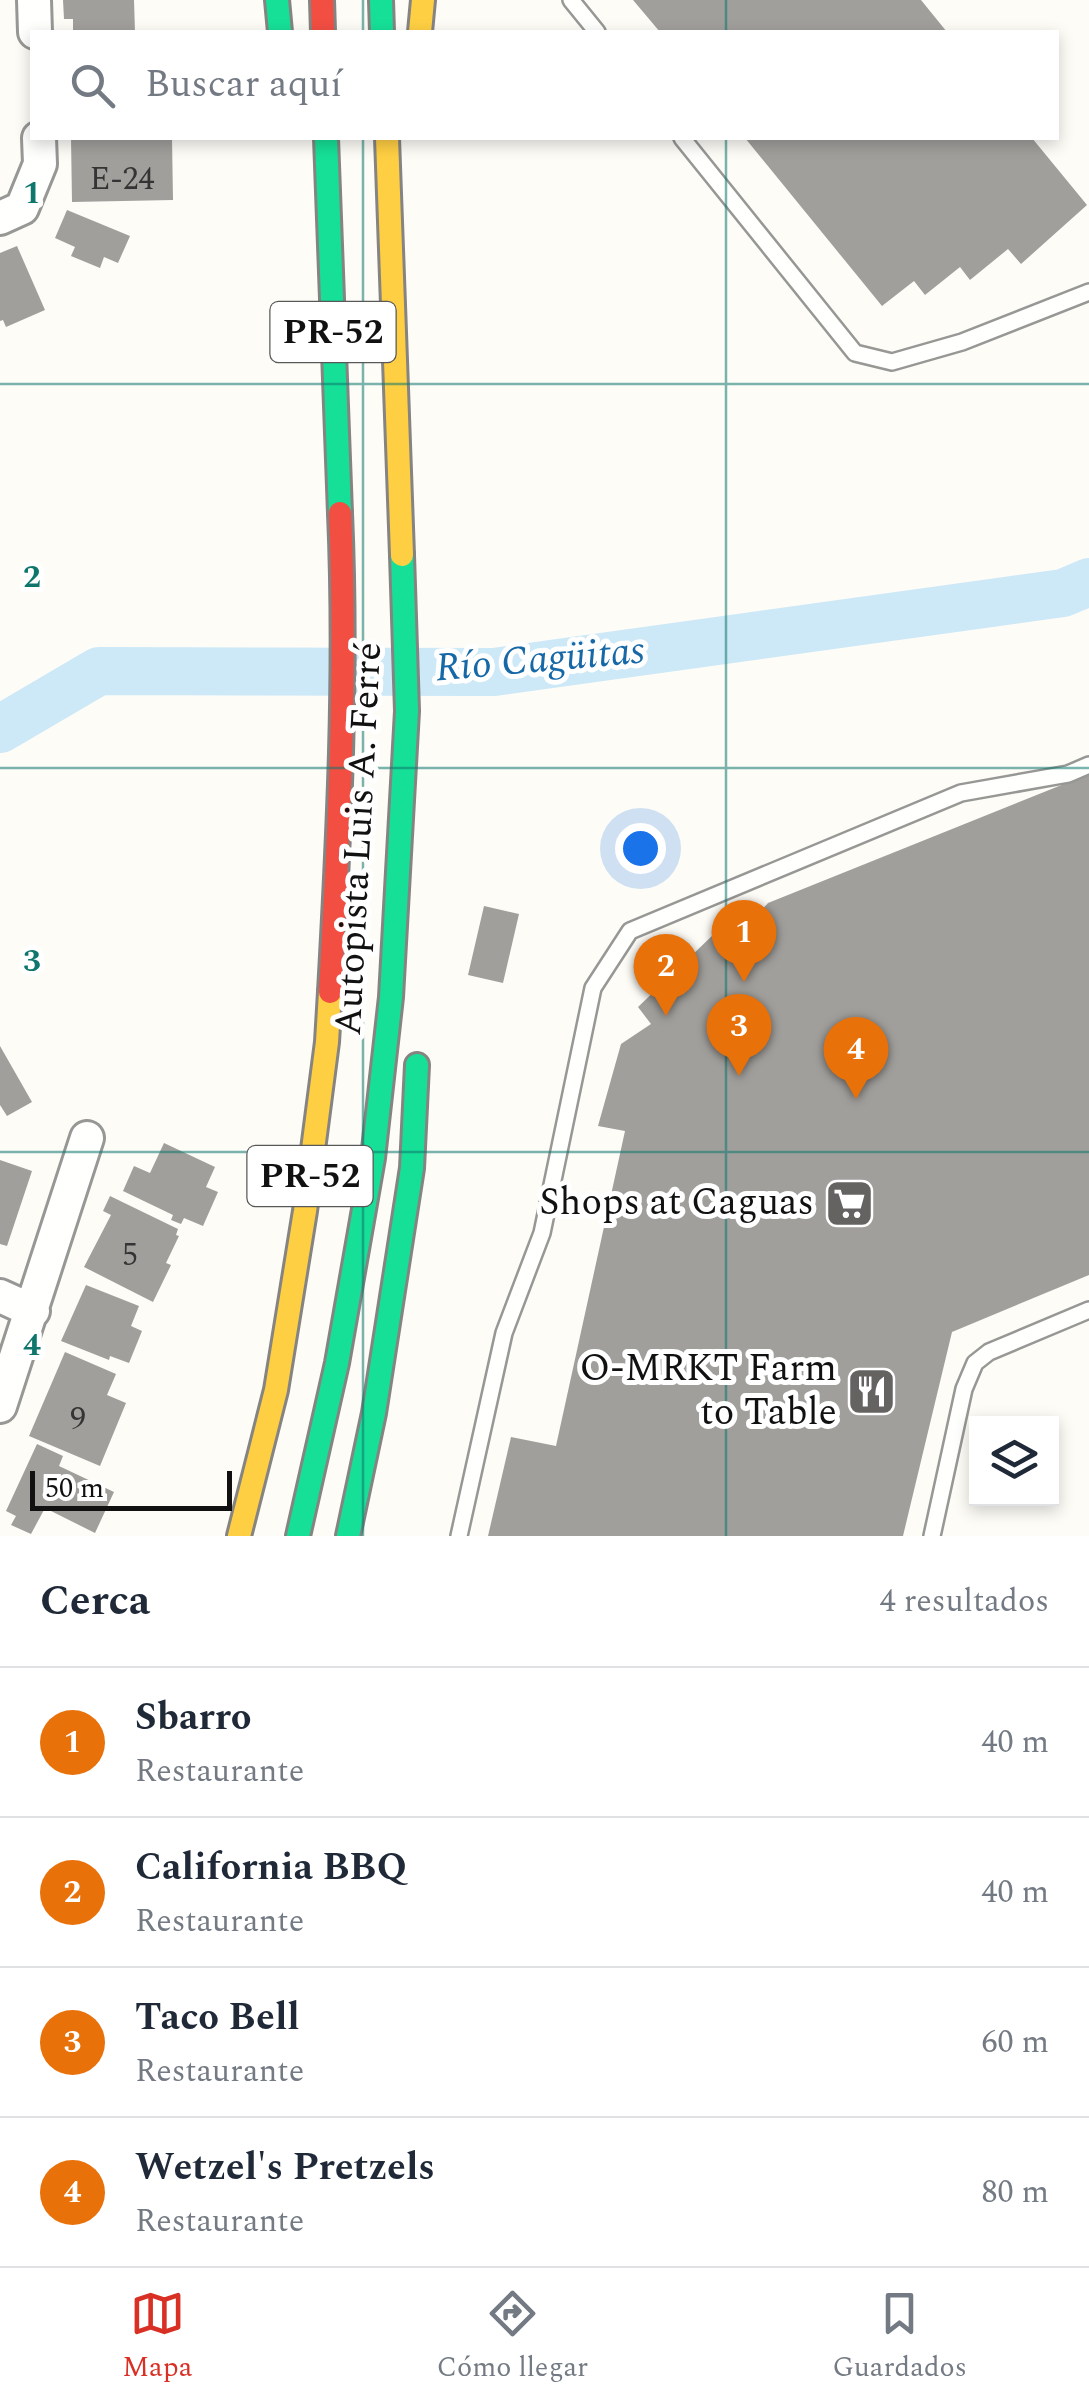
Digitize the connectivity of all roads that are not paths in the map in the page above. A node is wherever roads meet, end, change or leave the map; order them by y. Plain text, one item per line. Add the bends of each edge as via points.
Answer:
1 (34, 0) edge
2 (277, 0) edge
3 (322, 0) edge
4 (381, 0) edge
5 (423, 0) edge
6 (571, 0) edge
7 (35, 30) edge
8 (280, 30) edge
9 (323, 30) edge
10 (382, 30) edge
11 (420, 30) edge
12 (596, 30) edge
13 (39, 140) edge
14 (326, 140) edge
15 (386, 140) edge
16 (684, 140) edge
17 (410, 155) dead end
18 (0, 218) edge
19 (307, 236) dead end
20 (1089, 292) edge
21 (394, 309) junction
22 (334, 369) junction
23 (1089, 765) edge
24 (403, 813) junction
25 (416, 899) dead end
26 (418, 1042) dead end
27 (87, 1138) dead end
28 (0, 1296) edge
29 (1089, 1310) edge
30 (32, 1312) junction
31 (0, 1406) edge
32 (239, 1536) edge
33 (298, 1536) edge
34 (348, 1536) edge
35 (459, 1536) edge
36 (932, 1536) edge

1 - 7 street
2 - 8 highway
3 - 9 highway
4 - 10 highway
5 - 11 highway
6 - 12 lane
13 - 18 street via 40,164 22,208
14 - 22 highway, Autopista Luis A. Ferré / PR-52
15 - 21 highway, Autopista Luis A. Ferré / PR-52
16 - 20 lane via 855,352 892,362
17 - 21 highway
19 - 22 highway
21 - 24 highway, Autopista Luis A. Ferré / PR-52 via 407,711
22 - 32 highway, Autopista Luis A. Ferré / PR-52 via 341,697 327,1042 276,1390
23 - 35 lane via 961,793 630,931 593,988 542,1234 504,1332
24 - 25 highway
24 - 33 highway, Autopista Luis A. Ferré / PR-52 via 372,1158 337,1363
26 - 34 highway via 412,1168
27 - 30 street
28 - 30 street
29 - 36 lane via 988,1352 975,1364
30 - 31 street

